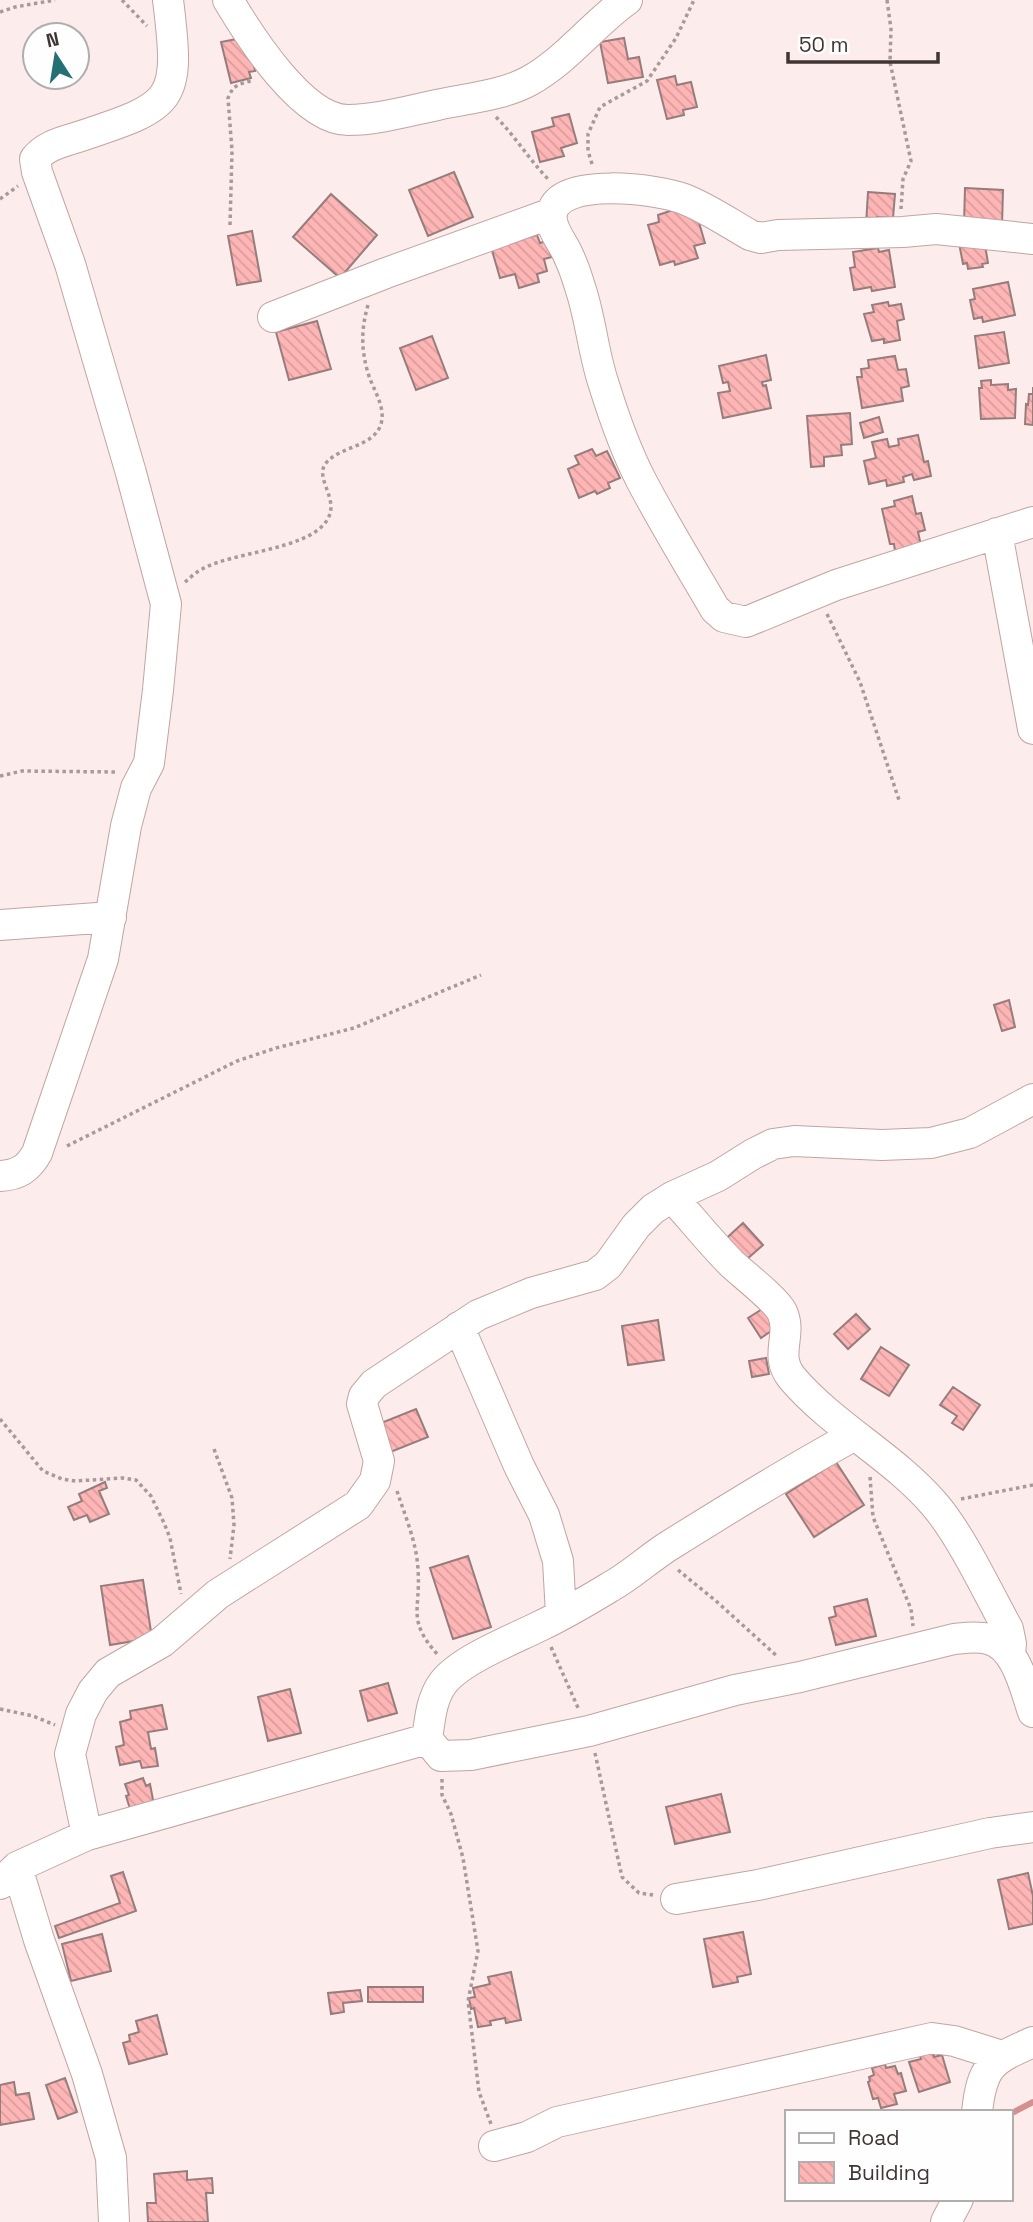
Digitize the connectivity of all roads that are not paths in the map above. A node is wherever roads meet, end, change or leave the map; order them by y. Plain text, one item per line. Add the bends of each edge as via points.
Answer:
1 (168, 0) edge
2 (228, 0) edge
3 (627, 0) edge
4 (558, 205) junction
5 (1033, 239) edge
6 (273, 317) dead end
7 (1033, 522) edge
8 (997, 533) junction
9 (1033, 729) edge
10 (111, 917) junction
11 (0, 925) edge
12 (1033, 1099) edge
13 (0, 1176) edge
14 (672, 1197) junction
15 (458, 1327) junction
16 (862, 1441) junction
17 (551, 1620) junction
18 (1010, 1655) junction
19 (1033, 1712) edge
20 (434, 1747) junction
21 (1033, 1827) edge
22 (87, 1835) junction
23 (8, 1875) edge
24 (676, 1899) road end
25 (1033, 2042) edge
26 (1002, 2056) junction
27 (977, 2110) edge
28 (494, 2146) road end
29 (957, 2201) edge
30 (114, 2222) edge
31 (946, 2222) edge

1 - 10 street via 174,53 167,94 153,109 48,147 35,159 70,264 166,604 149,763 136,788 126,827
2 - 3 street via 280,75 311,106 326,116 346,120 493,94 528,82
4 - 5 street via 600,188 658,192 685,200 761,238 936,229
4 - 6 street
4 - 8 street via 554,230 581,290 594,355 640,477 715,609 724,617 746,622 836,585
7 - 8 street
8 - 9 street
10 - 11 street
10 - 13 street via 103,959 37,1153 16,1175
12 - 14 street via 970,1133 931,1143 773,1144
14 - 15 street via 636,1226 608,1265 595,1275 531,1293
14 - 16 street via 730,1262 775,1303 785,1321 782,1353 790,1376 824,1412
15 - 17 street via 544,1515 558,1561
15 - 22 street via 374,1384 364,1396 362,1404 379,1461 375,1481 358,1505 218,1594 162,1642 108,1673 93,1691 81,1714 71,1754
16 - 17 street via 798,1466
16 - 18 street via 936,1506 1008,1629
17 - 20 street via 508,1640 443,1683 433,1703
18 - 19 street
18 - 20 street via 990,1639 954,1639 735,1690 589,1731 471,1755
20 - 22 street
21 - 24 street
22 - 23 street
23 - 30 street via 39,1940 87,2074 111,2158
25 - 26 street
26 - 27 street via 986,2071
26 - 28 street via 954,2040 932,2038 557,2122
29 - 31 street

